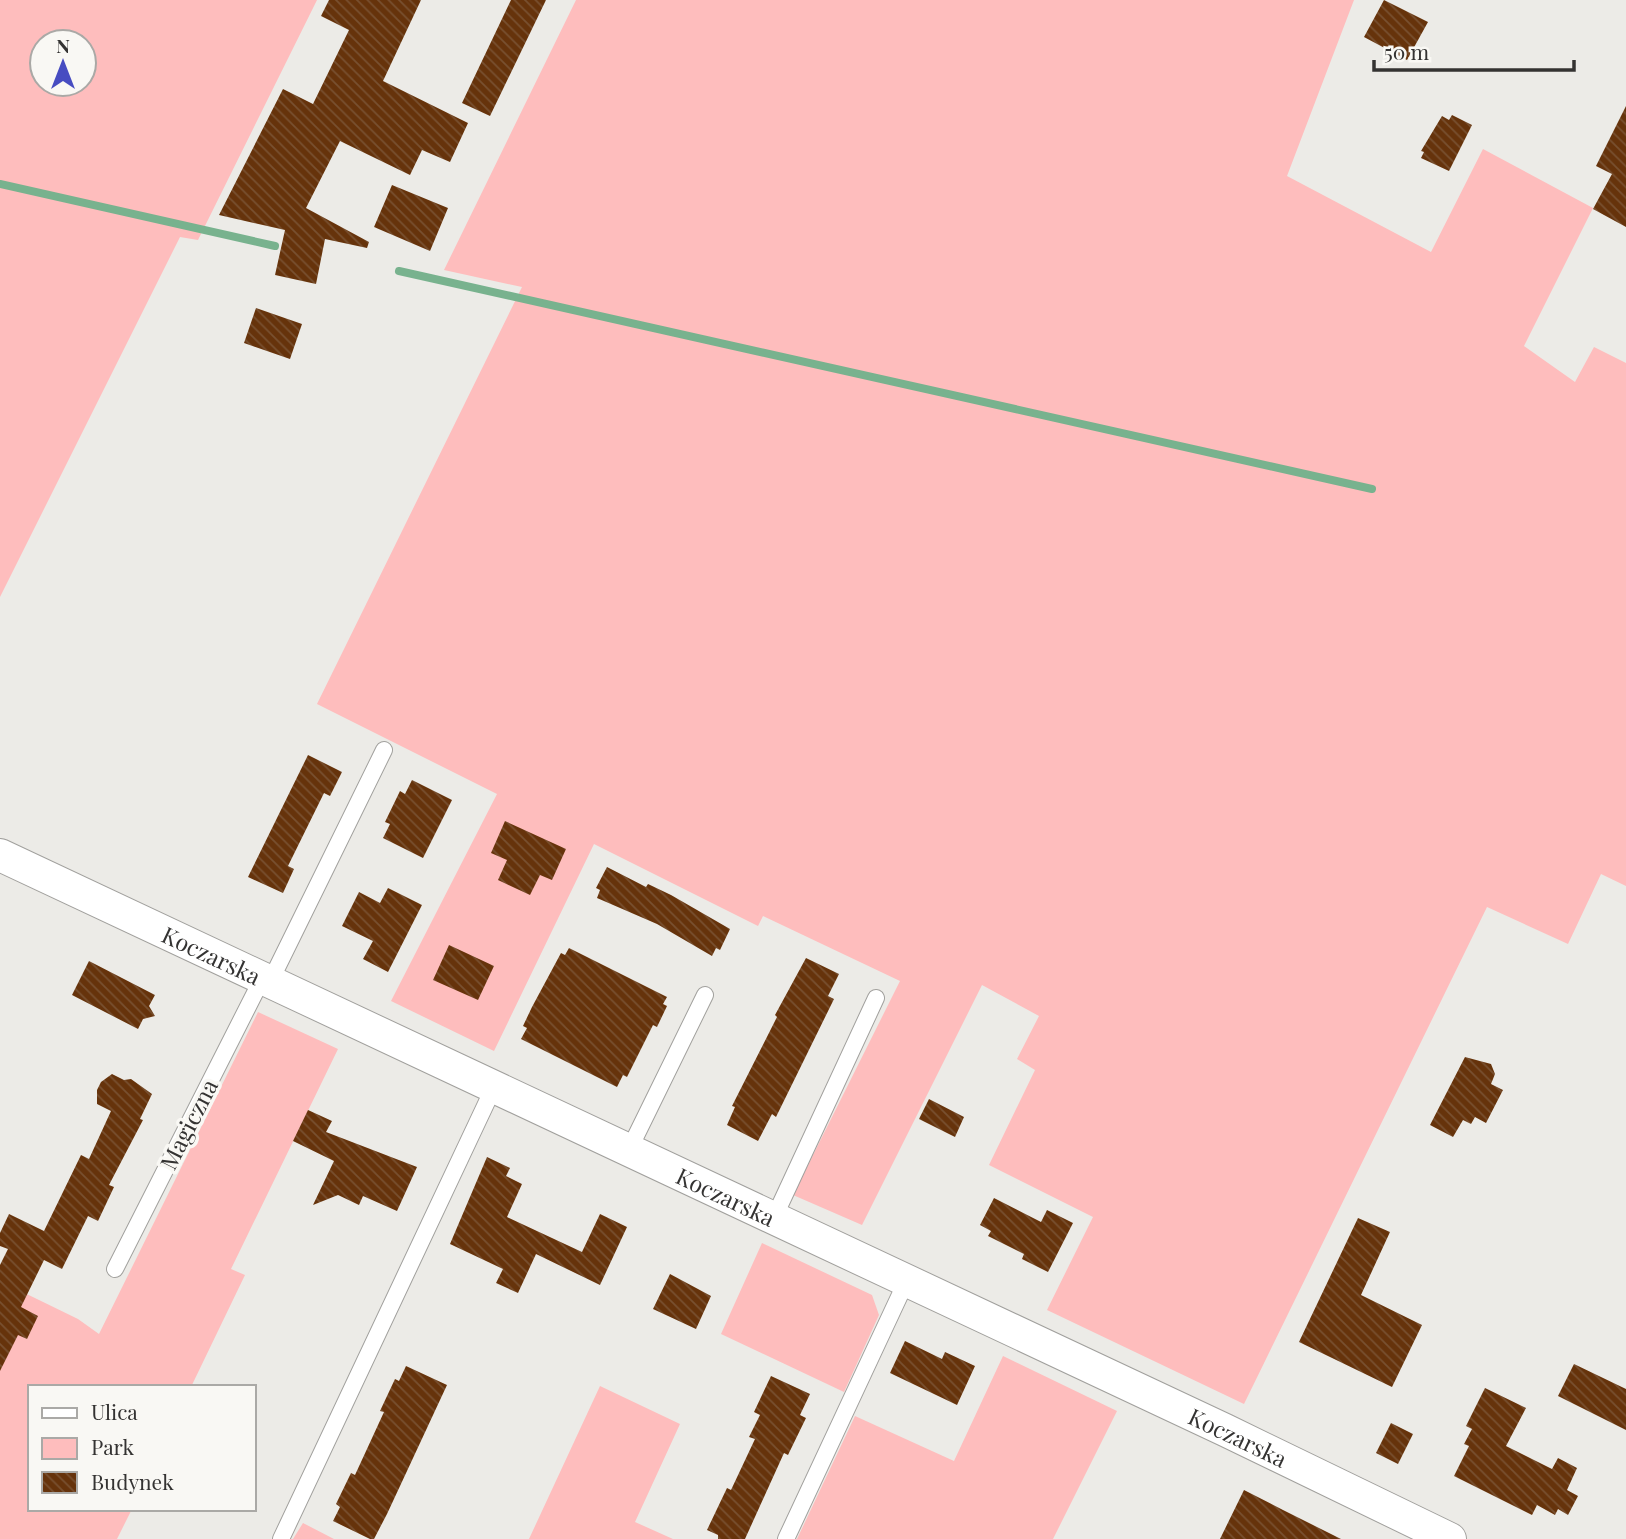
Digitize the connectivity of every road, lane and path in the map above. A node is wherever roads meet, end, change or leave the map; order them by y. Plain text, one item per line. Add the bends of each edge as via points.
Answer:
1 (384, 750) dead end
2 (0, 855) edge
3 (266, 982) junction
4 (705, 995) dead end
5 (876, 998) dead end
6 (493, 1089) junction
7 (628, 1152) junction
8 (773, 1220) junction
9 (115, 1269) dead end
10 (906, 1282) junction
11 (281, 1539) edge
12 (786, 1539) edge
13 (1450, 1539) edge

1 - 3 lane, Magiczna
2 - 3 street, Koczarska
3 - 6 street, Koczarska
3 - 9 lane, Magiczna
4 - 7 lane
5 - 8 lane
6 - 7 street, Koczarska
6 - 11 lane
7 - 8 street, Koczarska
8 - 10 street, Koczarska
10 - 12 lane
10 - 13 street, Koczarska

